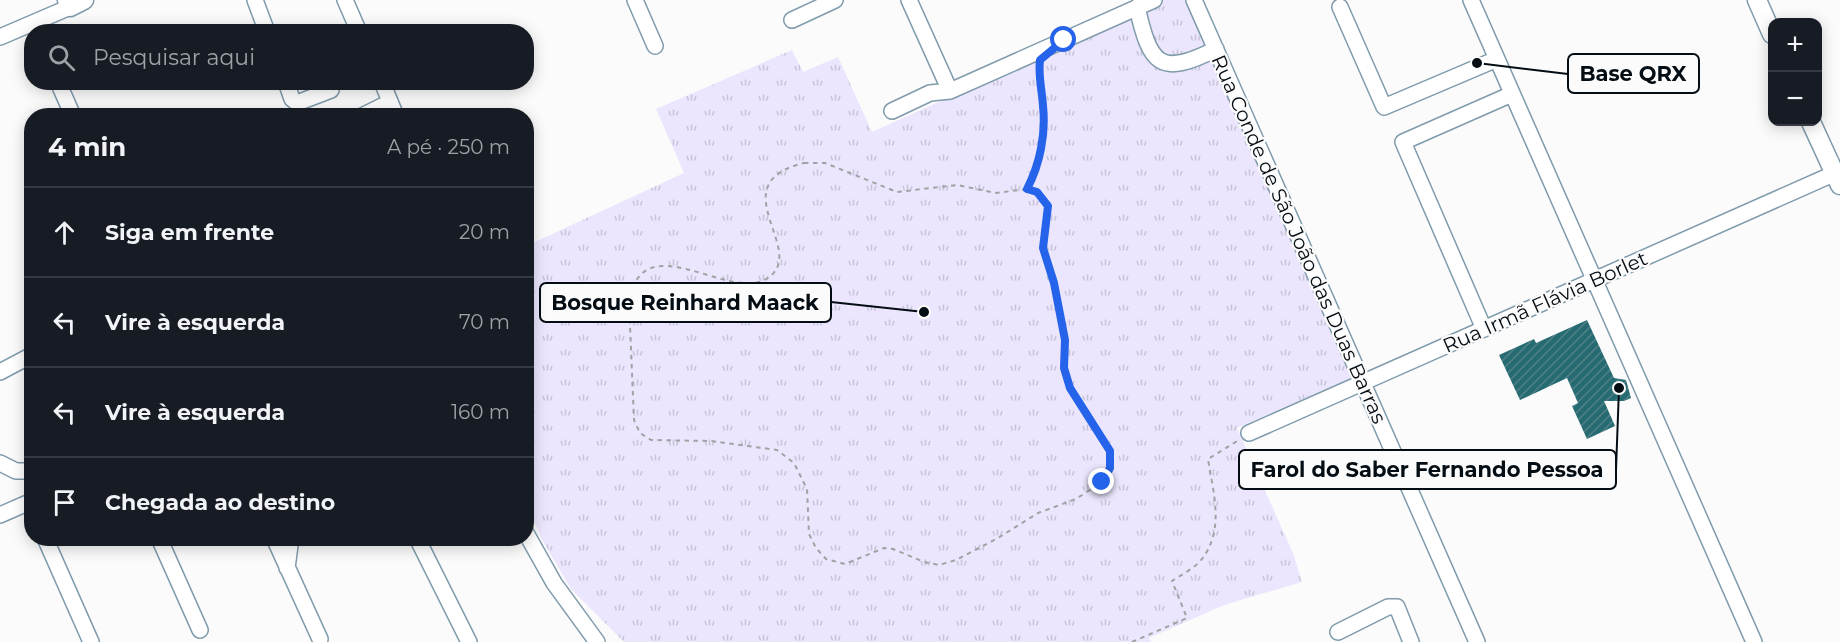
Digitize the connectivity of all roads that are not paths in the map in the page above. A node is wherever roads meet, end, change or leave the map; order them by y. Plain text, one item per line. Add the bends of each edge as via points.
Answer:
1 (255, 0) edge
2 (345, 0) edge
3 (635, 0) edge
4 (835, 0) edge
5 (909, 0) edge
6 (1154, 0) edge
7 (1194, 0) edge
8 (1471, 0) edge
9 (1757, 0) edge
10 (74, 2) edge
11 (1340, 6) dead end
12 (1137, 7) junction
13 (792, 20) dead end
14 (1768, 23) edge
15 (39, 24) edge
16 (264, 24) edge
17 (356, 24) edge
18 (24, 30) edge
19 (0, 37) edge
20 (655, 46) dead end
21 (1216, 49) junction
22 (1497, 59) junction
23 (62, 90) edge
24 (289, 90) edge
25 (331, 90) dead end
26 (385, 90) edge
27 (950, 91) junction
28 (1512, 94) junction
29 (69, 108) edge
30 (393, 108) edge
31 (892, 111) dead end
32 (1813, 126) edge
33 (1838, 176) edge
34 (1594, 280) junction
35 (1484, 329) junction
36 (24, 359) edge
37 (0, 372) edge
38 (1363, 382) junction
39 (1250, 433) road end
40 (0, 463) edge
41 (24, 471) edge
42 (24, 506) edge
43 (0, 515) edge
44 (49, 546) edge
45 (163, 546) edge
46 (277, 546) edge
47 (290, 546) edge
48 (421, 546) edge
49 (533, 546) edge
50 (287, 568) junction
51 (200, 630) dead end
52 (1338, 632) dead end
53 (320, 639) dead end
54 (91, 642) edge
55 (469, 642) edge
56 (597, 642) edge
57 (1410, 642) edge
58 (1477, 642) edge
59 (1754, 642) edge

1 - 16 street
2 - 17 street
3 - 20 street
4 - 13 street
5 - 27 street
6 - 12 street
7 - 21 street, Rua Conde de São João das Duas Barras
8 - 22 street
9 - 14 main road
10 - 15 street
11 - 22 street via 1384,107
12 - 21 street via 1146,42 1157,60 1167,64 1192,62
12 - 27 street
18 - 19 street
21 - 38 street, Rua Conde de São João das Duas Barras
22 - 28 street
23 - 29 street
24 - 25 street via 297,103
26 - 30 street
27 - 31 street via 930,93
28 - 34 street
28 - 35 street via 1403,142
32 - 33 main road
33 - 34 street, Rua Irmã Flávia Borlet
34 - 35 street, Rua Irmã Flávia Borlet
34 - 59 street
35 - 38 street, Rua Irmã Flávia Borlet
36 - 37 street
38 - 39 street, Rua Irmã Flávia Borlet
38 - 58 street, Rua Conde de São João das Duas Barras
40 - 41 street
42 - 43 street
44 - 54 street
45 - 51 street
46 - 50 street
47 - 50 street
48 - 55 street
49 - 56 street via 554,583
50 - 53 street
52 - 57 street via 1388,607 1397,607

